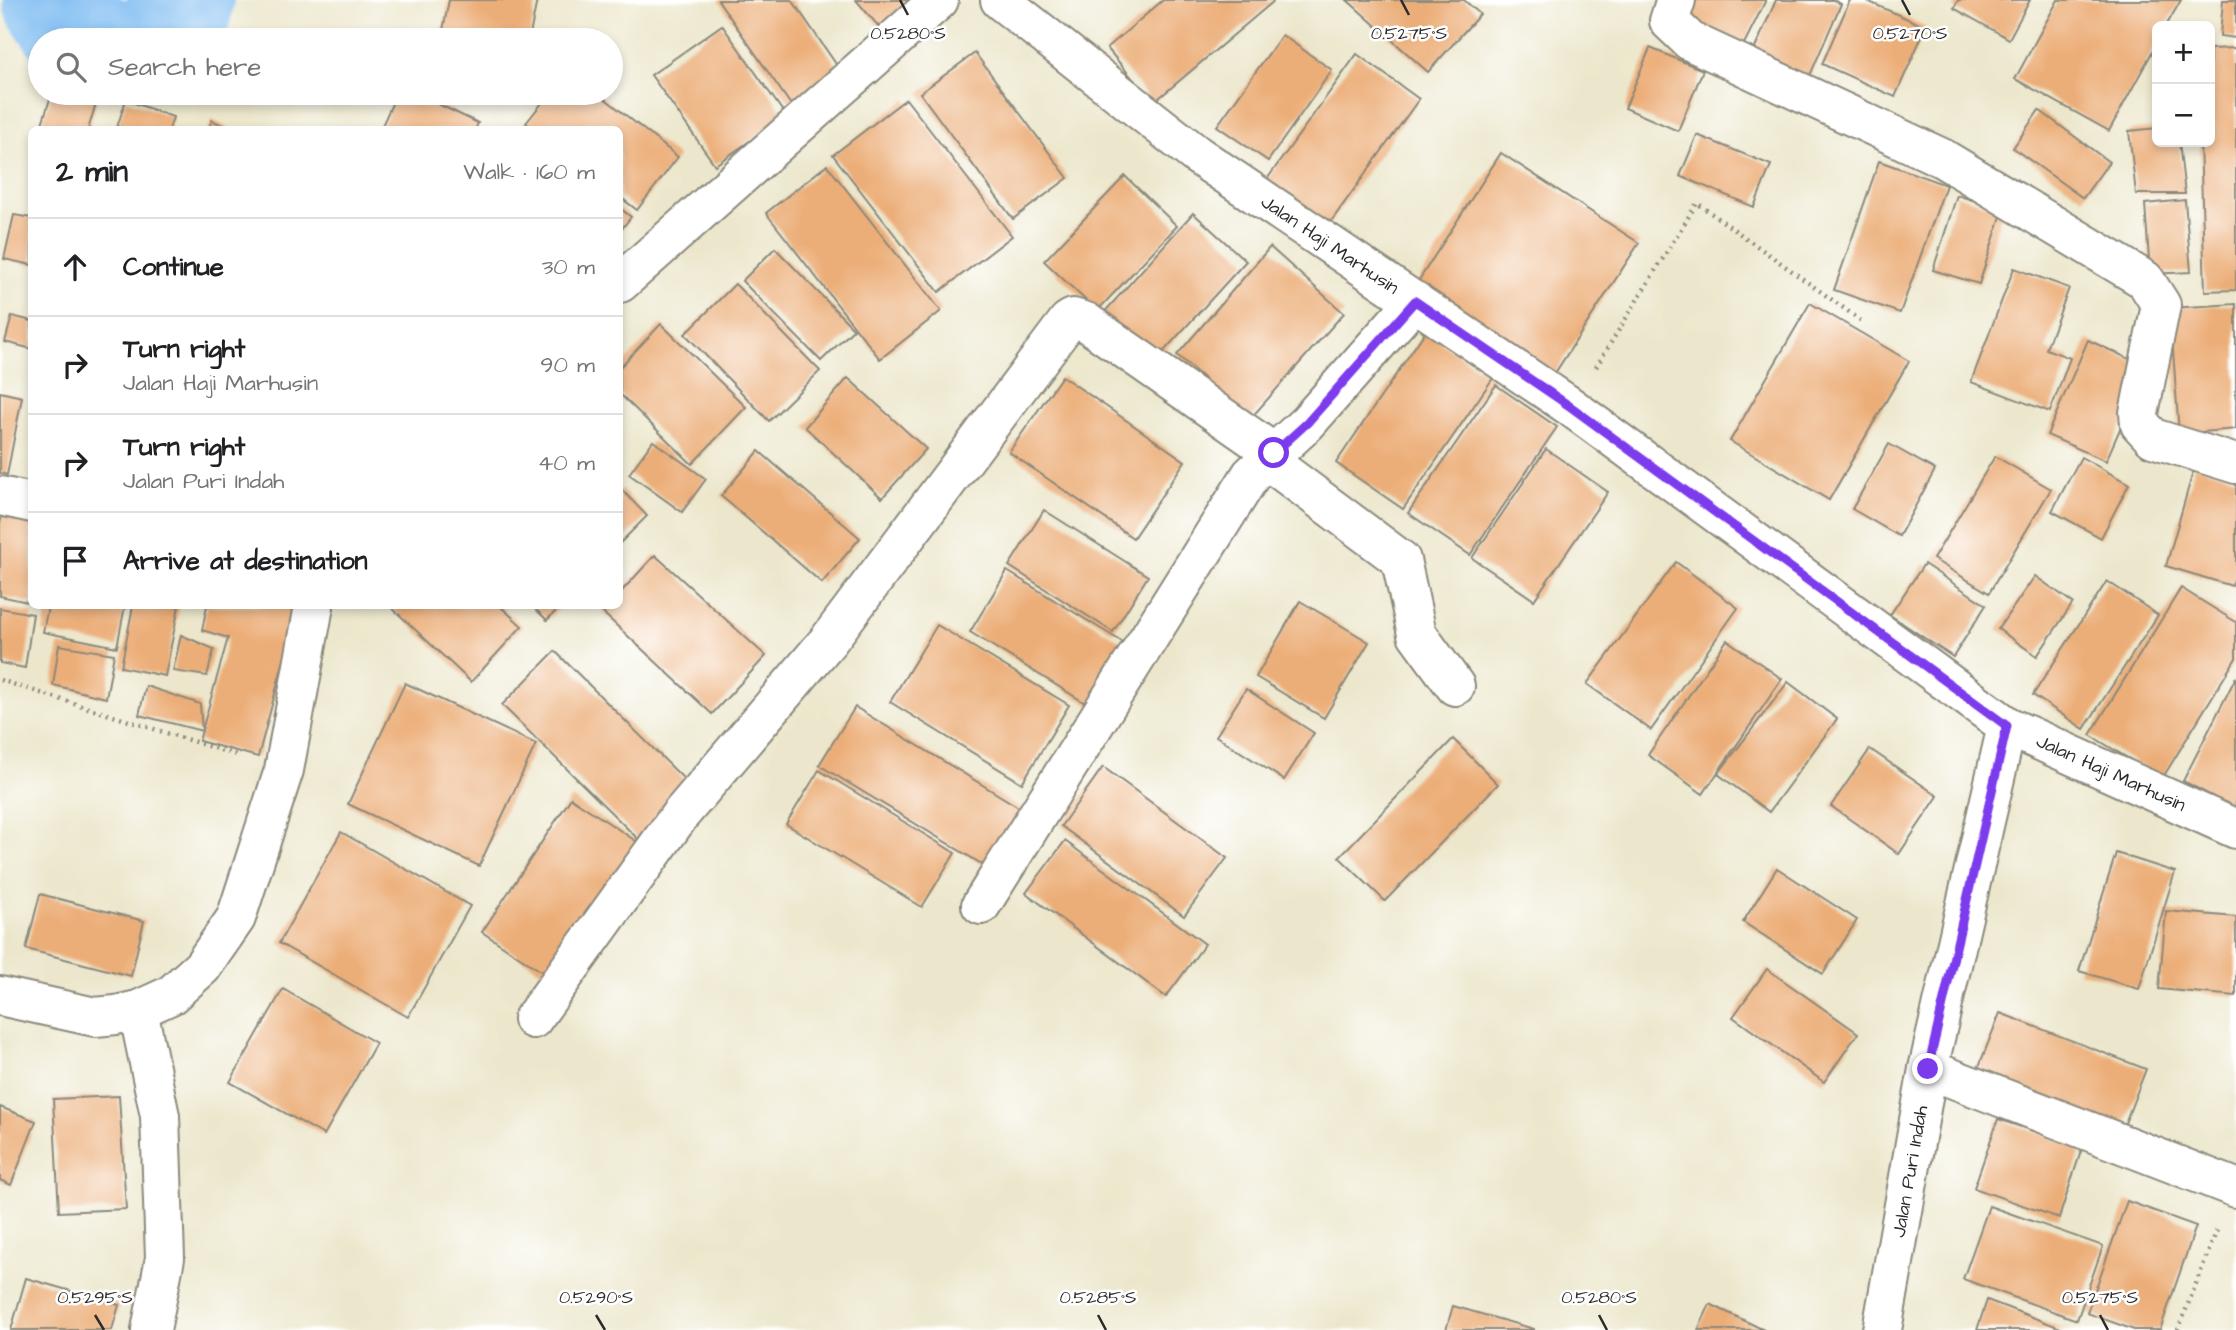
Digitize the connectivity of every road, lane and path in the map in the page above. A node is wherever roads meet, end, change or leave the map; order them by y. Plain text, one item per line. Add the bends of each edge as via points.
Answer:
1 (939, 0) edge
2 (1000, 0) edge
3 (1676, 0) edge
4 (623, 280) edge
5 (1415, 301) junction
6 (1863, 322) dead end
7 (1571, 407) junction
8 (1270, 457) junction
9 (2236, 464) edge
10 (0, 496) edge
11 (28, 502) edge
12 (313, 609) edge
13 (0, 680) edge
14 (1455, 686) dead end
15 (2007, 726) junction
16 (284, 770) junction
17 (2236, 829) edge
18 (981, 905) dead end
19 (0, 996) edge
20 (138, 1010) junction
21 (533, 1019) dead end
22 (1928, 1069) junction
23 (2234, 1188) edge
24 (151, 1330) edge
25 (1882, 1330) edge
26 (2178, 1330) edge

1 - 4 street
2 - 5 street, Jalan Haji Marhusin via 1196,155
3 - 9 street via 1669,21 1690,41 1942,158 2145,280 2161,305 2138,413 2140,424 2153,438
5 - 7 street, Jalan Haji Marhusin
5 - 8 street via 1307,423
6 - 7 path via 1698,203
7 - 15 street, Jalan Haji Marhusin
8 - 14 street via 1401,560 1417,634
8 - 18 street via 1251,475
8 - 21 street via 1086,322 1068,321 828,641 680,814
10 - 11 street
12 - 16 street
13 - 16 path
15 - 17 street, Jalan Haji Marhusin
15 - 22 street, Jalan Puri Indah
16 - 20 street via 236,918 223,940 171,995
19 - 20 street via 94,1017
20 - 24 street via 160,1115 165,1258
22 - 23 street
22 - 25 street, Jalan Puri Indah
23 - 26 path

